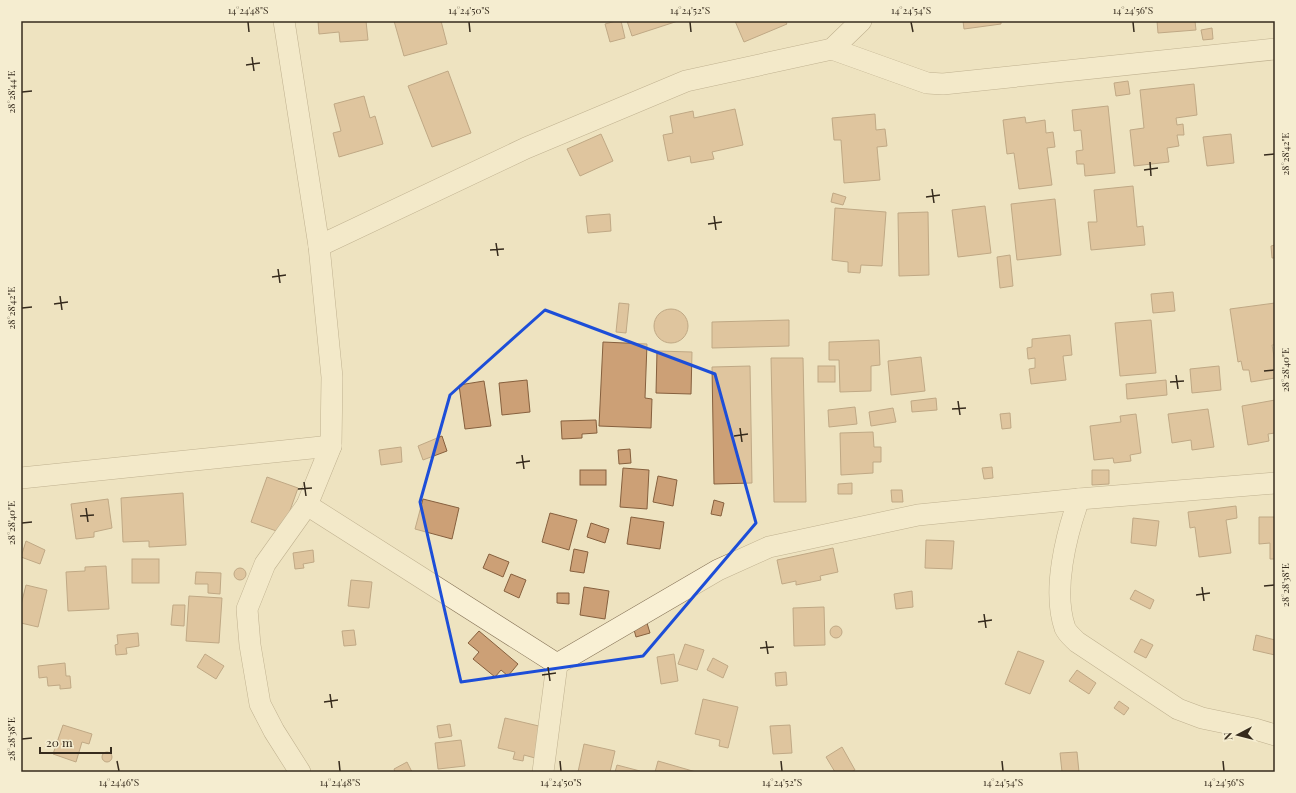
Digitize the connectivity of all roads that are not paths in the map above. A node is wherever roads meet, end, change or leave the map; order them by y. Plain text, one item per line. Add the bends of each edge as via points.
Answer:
1 (284, 21) edge
2 (861, 21) edge
3 (832, 49) junction
4 (1275, 49) edge
5 (319, 246) junction
6 (331, 446) junction
7 (21, 478) edge
8 (1275, 483) edge
9 (1079, 499) junction
10 (307, 505) junction
11 (557, 664) junction
12 (1275, 735) edge
13 (300, 772) edge
14 (543, 772) edge

1 - 5 street
2 - 3 street
3 - 4 street via 927,83 943,84
3 - 5 street via 686,81 526,148
5 - 6 street via 332,377
6 - 7 street
6 - 10 street
8 - 9 street
9 - 11 street via 918,514 769,547 718,570
9 - 12 street via 1072,518 1061,573 1060,601 1065,629 1077,642 1178,709 1202,718
10 - 11 street
10 - 13 street via 265,564 247,609 250,646 260,704
11 - 14 street

